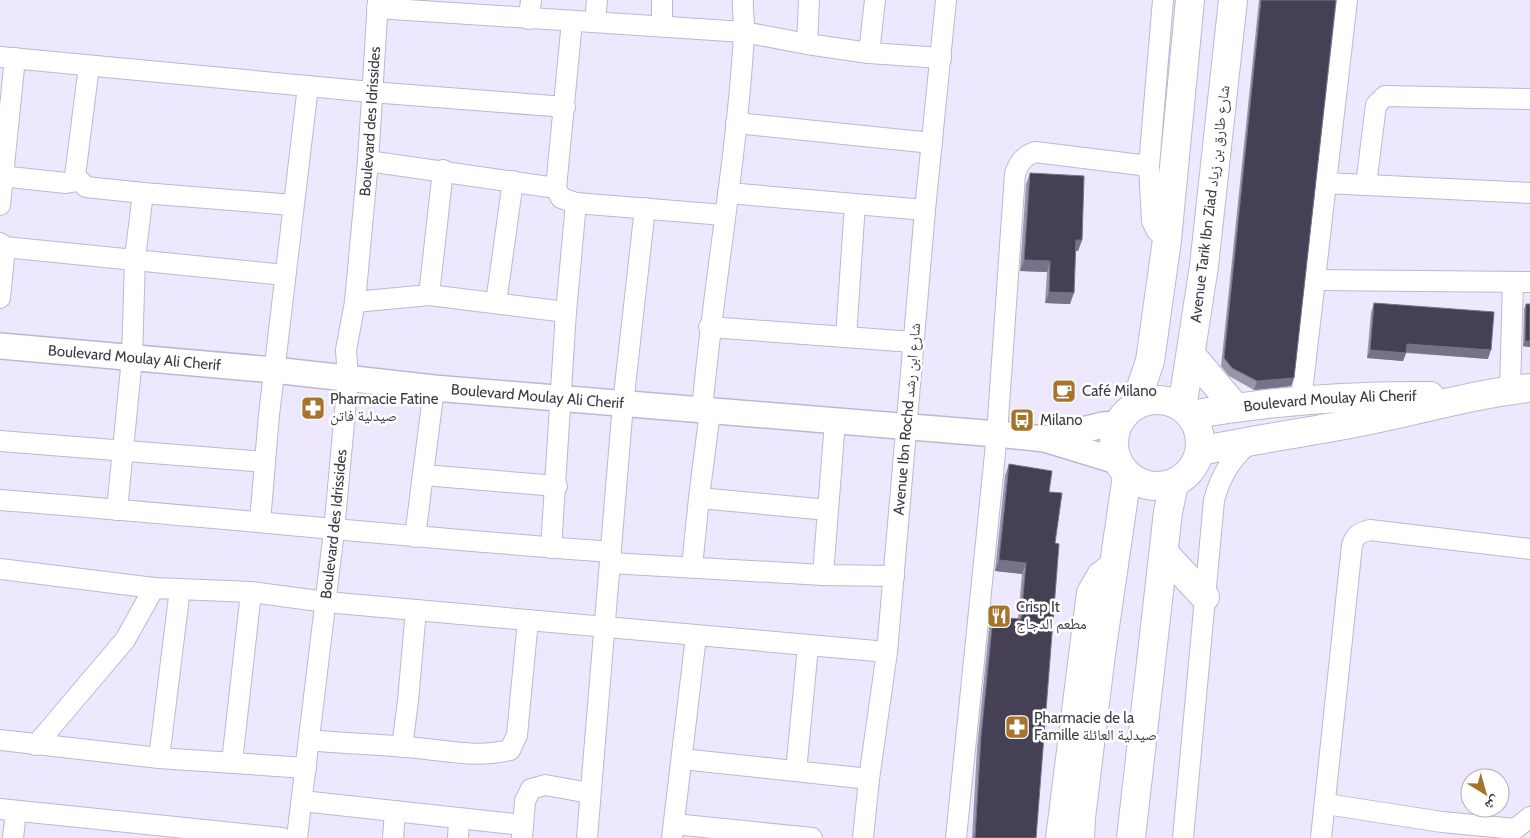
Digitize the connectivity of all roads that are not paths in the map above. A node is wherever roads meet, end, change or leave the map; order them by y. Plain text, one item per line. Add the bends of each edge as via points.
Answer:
1 (597, 0) edge
2 (662, 0) edge
3 (743, 0) edge
4 (809, 0) edge
5 (875, 0) edge
6 (946, 0) edge
7 (1163, 0) edge
8 (1190, 0) edge
9 (1233, 0) edge
10 (1347, 0) edge
11 (378, 4) edge
12 (465, 7) edge
13 (530, 9) edge
14 (572, 21) junction
15 (595, 22) junction
16 (662, 26) junction
17 (744, 32) junction
18 (807, 44) junction
19 (869, 53) junction
20 (8, 58) edge
21 (941, 58) junction
22 (90, 66) junction
23 (308, 86) junction
24 (371, 92) junction
25 (1530, 99) edge
26 (565, 107) junction
27 (736, 123) junction
28 (932, 143) junction
29 (368, 161) junction
30 (1149, 166) junction
31 (443, 170) junction
32 (2, 176) edge
33 (513, 180) junction
34 (77, 181) junction
35 (1325, 183) junction
36 (1366, 185) junction
37 (556, 188) junction
38 (142, 193) junction
39 (728, 193) junction
40 (1530, 193) edge
41 (576, 203) junction
42 (855, 204) junction
43 (0, 205) edge
44 (293, 205) junction
45 (645, 208) junction
46 (925, 210) junction
47 (724, 215) junction
48 (1167, 240) junction
49 (3, 245) edge
50 (135, 258) junction
51 (285, 274) junction
52 (1314, 280) junction
53 (1521, 282) edge
54 (429, 295) junction
55 (0, 298) edge
56 (354, 302) junction
57 (496, 303) junction
58 (566, 312) junction
59 (709, 327) junction
60 (846, 337) junction
61 (913, 342) junction
62 (0, 346) edge
63 (1192, 356) junction
64 (132, 358) junction
65 (1150, 361) junction
66 (274, 370) junction
67 (348, 379) junction
68 (434, 388) junction
69 (1520, 389) edge
70 (1471, 397) junction
71 (560, 398) junction
72 (1301, 401) junction
73 (623, 404) junction
74 (1234, 407) junction
75 (706, 411) junction
76 (1186, 412) junction
77 (1119, 418) junction
78 (836, 422) junction
79 (907, 426) junction
80 (997, 434) junction
81 (1045, 439) junction
82 (1254, 439) junction
83 (0, 441) edge
84 (122, 450) junction
85 (1200, 451) junction
86 (265, 462) junction
87 (1122, 468) junction
88 (424, 474) junction
89 (1174, 484) junction
90 (557, 486) junction
91 (700, 498) junction
92 (0, 500) edge
93 (117, 510) junction
94 (828, 510) junction
95 (260, 522) junction
96 (334, 531) junction
97 (415, 537) junction
98 (552, 548) junction
99 (1530, 549) edge
100 (1164, 553) junction
101 (611, 558) junction
102 (692, 567) junction
103 (0, 569) edge
104 (822, 575) junction
105 (894, 576) junction
106 (154, 588) junction
107 (180, 589) junction
108 (251, 592) junction
109 (1205, 597) junction
110 (326, 602) junction
111 (416, 610) junction
112 (528, 620) junction
113 (606, 627) junction
114 (696, 636) junction
115 (808, 646) junction
116 (887, 652) junction
117 (0, 740) edge
118 (309, 740) junction
119 (36, 745) junction
120 (402, 747) junction
121 (159, 758) junction
122 (682, 759) junction
123 (232, 762) junction
124 (306, 768) junction
125 (796, 771) junction
126 (868, 779) junction
127 (590, 793) junction
128 (302, 801) junction
129 (1326, 804) junction
130 (8, 810) edge
131 (395, 812) junction
132 (1069, 827) edge
133 (458, 828) edge
134 (1519, 828) edge
135 (1441, 830) edge
136 (523, 831) edge
137 (673, 831) edge
138 (168, 832) edge
139 (735, 834) edge
140 (13, 838) edge
141 (282, 838) edge
142 (297, 838) edge
143 (393, 838) edge
144 (587, 838) edge
145 (806, 838) edge
146 (863, 838) edge
147 (956, 838) edge
148 (1131, 838) edge
149 (1183, 838) edge
150 (1321, 838) edge

1 - 15 street
2 - 16 street
3 - 17 street
4 - 18 street
5 - 19 street
6 - 21 street, Avenue Ibn Rochd شارع ابن رشد
7 - 30 street
8 - 48 main road
9 - 63 main road, Avenue Tarik Ibn Ziad شارع طارق بن زياد
10 - 35 street
11 - 12 street
11 - 24 street, Boulevard des Idrissides
12 - 13 street
13 - 14 street
14 - 15 street
14 - 26 street
15 - 16 street
16 - 17 street
17 - 18 street
17 - 27 street
18 - 19 street
19 - 21 street
20 - 22 street
20 - 32 street
21 - 28 street, Avenue Ibn Rochd شارع ابن رشد
22 - 23 street
22 - 34 street via 74,170
23 - 24 street
23 - 44 street
24 - 26 street
24 - 29 street, Boulevard des Idrissides
25 - 36 street via 1385,96 1376,105
26 - 37 street
27 - 28 street
27 - 39 street
28 - 46 street, Avenue Ibn Rochd شارع ابن رشد
29 - 31 street
29 - 56 street, Boulevard des Idrissides
30 - 48 street via 1152,221
30 - 80 street via 1035,152 1026,155 1019,163 1015,174
31 - 33 street
31 - 54 street
32 - 34 street
32 - 43 street
33 - 37 street
33 - 57 street
34 - 38 street via 86,187
35 - 36 street
35 - 52 street
36 - 40 street
37 - 41 street via 561,198
38 - 44 street
38 - 50 street
39 - 42 street
39 - 47 street
41 - 45 street
41 - 58 street
42 - 46 street
42 - 60 street
44 - 51 street
45 - 47 street
45 - 73 street
46 - 61 street, Avenue Ibn Rochd شارع ابن رشد
47 - 59 street
48 - 65 main road
49 - 50 street
49 - 55 street
50 - 51 street
50 - 64 street
51 - 66 street
52 - 53 street
52 - 72 street
53 - 69 street
54 - 56 street
54 - 57 street
56 - 67 street, Boulevard des Idrissides via 346,350
57 - 58 street
58 - 71 street
59 - 60 street
59 - 75 street
60 - 61 street
61 - 79 street, Avenue Ibn Rochd شارع ابن رشد
62 - 64 street, Boulevard Moulay Ali Cherif
63 - 74 main road
63 - 76 main road, Avenue Tarik Ibn Ziad شارع طارق بن زياد
64 - 66 street, Boulevard Moulay Ali Cherif
64 - 84 street
65 - 77 main road
65 - 77 main road
66 - 67 street, Boulevard Moulay Ali Cherif
66 - 86 street
67 - 68 street, Boulevard Moulay Ali Cherif
67 - 96 street, Boulevard des Idrissides
68 - 71 street, Boulevard Moulay Ali Cherif
68 - 88 street
69 - 70 main road, Boulevard Moulay Ali Cherif
70 - 72 main road, Boulevard Moulay Ali Cherif via 1382,395
70 - 82 main road, Boulevard Moulay Ali Cherif via 1326,429
71 - 73 street, Boulevard Moulay Ali Cherif
71 - 90 street
72 - 74 main road, Boulevard Moulay Ali Cherif
73 - 75 street, Boulevard Moulay Ali Cherif
73 - 101 street
74 - 76 main road, Boulevard Moulay Ali Cherif
75 - 78 street, Boulevard Moulay Ali Cherif
75 - 91 street
76 - 77 main road via 1163,400 1149,400
76 - 85 main road via 1196,424
77 - 81 street, Boulevard Moulay Ali Cherif
77 - 87 main road via 1113,442
78 - 79 street, Boulevard Moulay Ali Cherif
78 - 94 street
79 - 80 street, Boulevard Moulay Ali Cherif
79 - 105 street, Avenue Ibn Rochd شارع ابن رشد
80 - 81 street, Boulevard Moulay Ali Cherif
80 - 147 street
81 - 87 street, Boulevard Moulay Ali Cherif
82 - 85 main road, Boulevard Moulay Ali Cherif
82 - 109 street via 1230,462 1217,488
83 - 84 street
84 - 86 street
84 - 93 street
85 - 89 main road via 1195,465
86 - 95 street
87 - 89 main road via 1146,486
87 - 132 main road via 1114,561
88 - 90 street
88 - 97 street
89 - 100 main road
90 - 98 street
91 - 94 street
91 - 102 street
92 - 93 street
93 - 95 street
94 - 104 street
95 - 96 street
96 - 97 street
96 - 110 street, Boulevard des Idrissides
97 - 98 street
98 - 101 street
99 - 129 street via 1370,530 1358,533 1352,545 1340,645
100 - 109 main road
100 - 148 main road
101 - 102 street
101 - 113 street
102 - 104 street
103 - 106 street
104 - 105 street
105 - 116 street, Avenue Ibn Rochd شارع ابن رشد
106 - 107 street
106 - 119 street via 125,640
107 - 108 street
107 - 121 street
108 - 110 street
108 - 123 street
109 - 149 street
110 - 111 street
110 - 118 street, Boulevard des Idrissides
111 - 112 street
111 - 120 street
112 - 113 street
112 - 120 street via 518,728 510,750 473,755
113 - 114 street
113 - 127 street
114 - 115 street
114 - 122 street
115 - 116 street
115 - 125 street
116 - 126 street, Avenue Ibn Rochd شارع ابن رشد
117 - 119 street
118 - 120 street
118 - 124 street, Boulevard des Idrissides
119 - 121 street
121 - 123 street
122 - 125 street
122 - 137 street
123 - 124 street
124 - 128 street, Boulevard des Idrissides
125 - 126 street
126 - 146 street, Avenue Ibn Rochd شارع ابن رشد
127 - 136 street via 537,786 528,793
127 - 144 street
128 - 131 street
128 - 142 street, Boulevard des Idrissides
129 - 135 street
129 - 150 street
130 - 138 street
130 - 140 street
131 - 133 street
131 - 143 street
133 - 136 street
134 - 135 street
137 - 139 street
138 - 141 street
139 - 145 street

